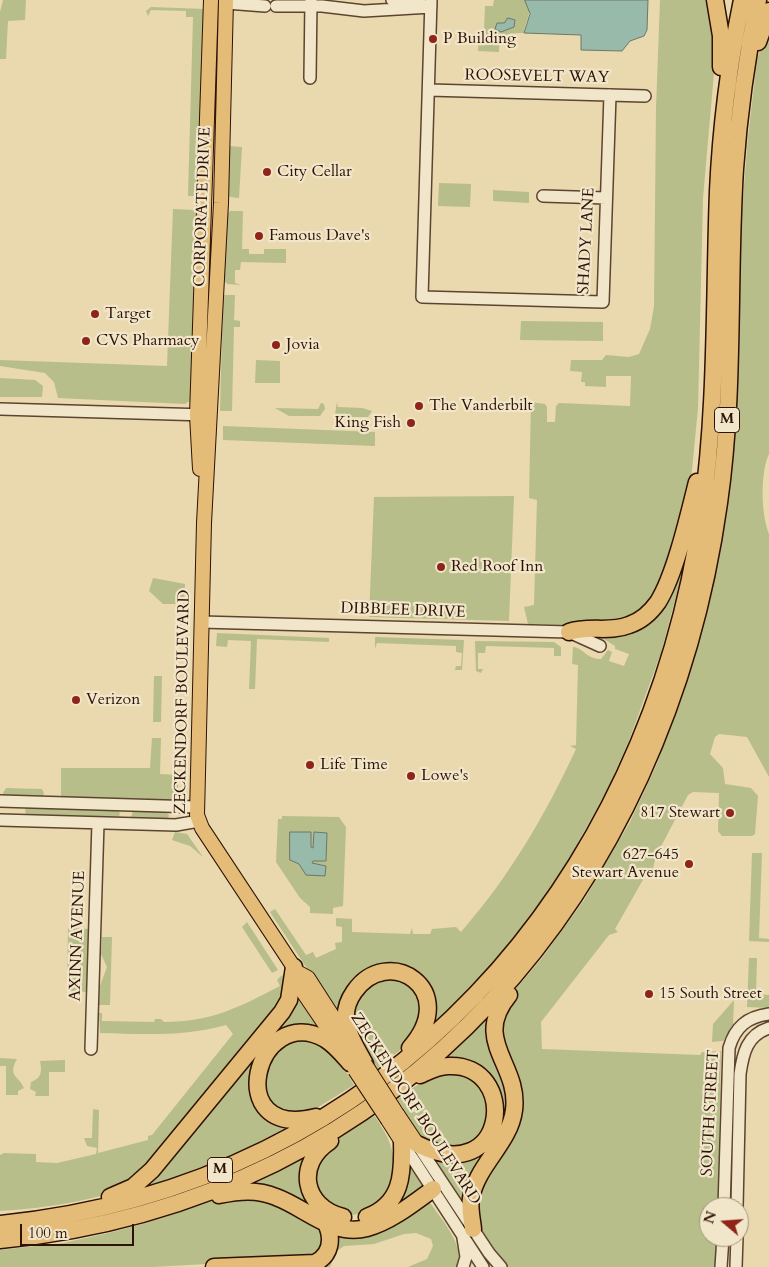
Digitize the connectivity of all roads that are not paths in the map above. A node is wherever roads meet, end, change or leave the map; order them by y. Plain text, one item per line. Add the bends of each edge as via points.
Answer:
1 (211, 0) edge
2 (392, 0) edge
3 (715, 0) edge
4 (742, 0) edge
5 (758, 0) edge
6 (228, 1) edge
7 (311, 3) edge
8 (431, 3) edge
9 (277, 4) edge
10 (769, 11) edge
11 (310, 78) dead end
12 (743, 87) junction
13 (428, 90) junction
14 (610, 95) junction
15 (645, 96) dead end
16 (722, 132) junction
17 (543, 196) dead end
18 (606, 198) junction
19 (0, 409) edge
20 (197, 415) junction
21 (211, 415) junction
22 (711, 426) junction
23 (204, 523) junction
24 (201, 622) junction
25 (569, 632) junction
26 (600, 646) dead end
27 (0, 801) edge
28 (19, 802) junction
29 (127, 805) junction
30 (198, 814) junction
31 (0, 820) edge
32 (19, 820) junction
33 (98, 823) junction
34 (126, 824) junction
35 (532, 956) junction
36 (296, 969) junction
37 (769, 1014) edge
38 (754, 1017) junction
39 (765, 1030) edge
40 (730, 1045) junction
41 (91, 1049) dead end
42 (742, 1056) junction
43 (357, 1066) junction
44 (383, 1078) junction
45 (404, 1082) junction
46 (332, 1112) junction
47 (360, 1114) junction
48 (410, 1143) junction
49 (433, 1190) junction
50 (724, 1197) edge
51 (737, 1197) edge
52 (185, 1201) junction
53 (59, 1217) junction
54 (326, 1223) junction
55 (0, 1224) edge
56 (467, 1231) junction
57 (0, 1240) edge
58 (722, 1247) edge
59 (736, 1247) edge
60 (214, 1267) edge
61 (463, 1267) edge
62 (482, 1267) edge
63 (502, 1267) edge
64 (721, 1267) edge
65 (736, 1267) edge

1 - 20 main road, CORPORATE DRIVE
2 - 8 street
3 - 16 highway via 722,45 718,93
4 - 16 highway, M
5 - 12 highway, M
6 - 9 street
6 - 21 main road, CORPORATE DRIVE
7 - 8 street via 364,12
7 - 9 street
7 - 11 street
8 - 13 street
10 - 12 highway
12 - 35 highway, M via 735,171 725,450 714,533 698,614 670,701 632,795 579,890
13 - 14 street, ROOSEVELT WAY
13 - 18 street, SHADY LANE via 422,297 603,302
14 - 15 street, ROOSEVELT WAY
14 - 18 street, SHADY LANE
16 - 22 highway, M
17 - 18 street
19 - 20 street
20 - 21 street
20 - 23 main road, ZECKENDORF BOULEVARD
21 - 23 main road, ZECKENDORF BOULEVARD
22 - 25 highway via 683,534 665,588 656,604 645,616 627,626 583,628
22 - 44 highway, M via 702,511 681,614 651,708 610,805 565,884 520,946 453,1018
23 - 24 main road, ZECKENDORF BOULEVARD
24 - 25 street, DIBBLEE DRIVE
24 - 30 main road, ZECKENDORF BOULEVARD
25 - 26 street, DIBBLEE DRIVE
27 - 28 street
28 - 29 street
28 - 32 street
29 - 30 street
29 - 34 street
30 - 34 street via 180,825
30 - 36 main road, ZECKENDORF BOULEVARD
31 - 32 street
32 - 33 street
33 - 34 street
33 - 41 street, AXINN AVENUE
35 - 45 highway, M via 481,1014
35 - 56 highway via 500,1007 494,1024 496,1046 513,1089 514,1110 506,1133 473,1188
36 - 43 main road, ZECKENDORF BOULEVARD via 308,978
36 - 53 highway via 285,1008 152,1170 122,1193
37 - 38 street, SOUTH STREET
38 - 39 street via 764,1023
38 - 40 street, SOUTH STREET via 739,1026
39 - 42 street, SOUTH STREET via 749,1042
40 - 42 street via 738,1044
40 - 50 street, SOUTH STREET
42 - 51 street, SOUTH STREET
43 - 44 highway via 347,1027 346,1010 351,997 361,984 377,974 390,972 408,976 425,993 427,1020 416,1041
43 - 46 highway via 325,1039 302,1034 275,1043 260,1064 259,1095 274,1114 295,1121
43 - 48 main road, ZECKENDORF BOULEVARD, bridge
44 - 46 highway, M
45 - 47 highway, M
45 - 48 highway via 438,1068 461,1067 484,1080 495,1102 491,1131 471,1151 448,1156
46 - 53 highway, M via 271,1147 202,1178 142,1198
47 - 48 highway via 318,1150 310,1163 310,1190 325,1210 340,1217 355,1218 372,1215 386,1206 402,1179
47 - 52 highway, M via 275,1163
48 - 49 street, ZECKENDORF BOULEVARD
48 - 56 street, ZECKENDORF BOULEVARD
49 - 54 highway via 371,1226 347,1229
49 - 56 street, ZECKENDORF BOULEVARD
52 - 54 highway via 233,1192 257,1192 283,1200
52 - 57 highway, M via 91,1227
53 - 55 highway, M
54 - 60 highway via 330,1246 315,1263
56 - 61 street
56 - 62 street, ZECKENDORF BOULEVARD
56 - 63 street, ZECKENDORF BOULEVARD
58 - 64 street
59 - 65 street

